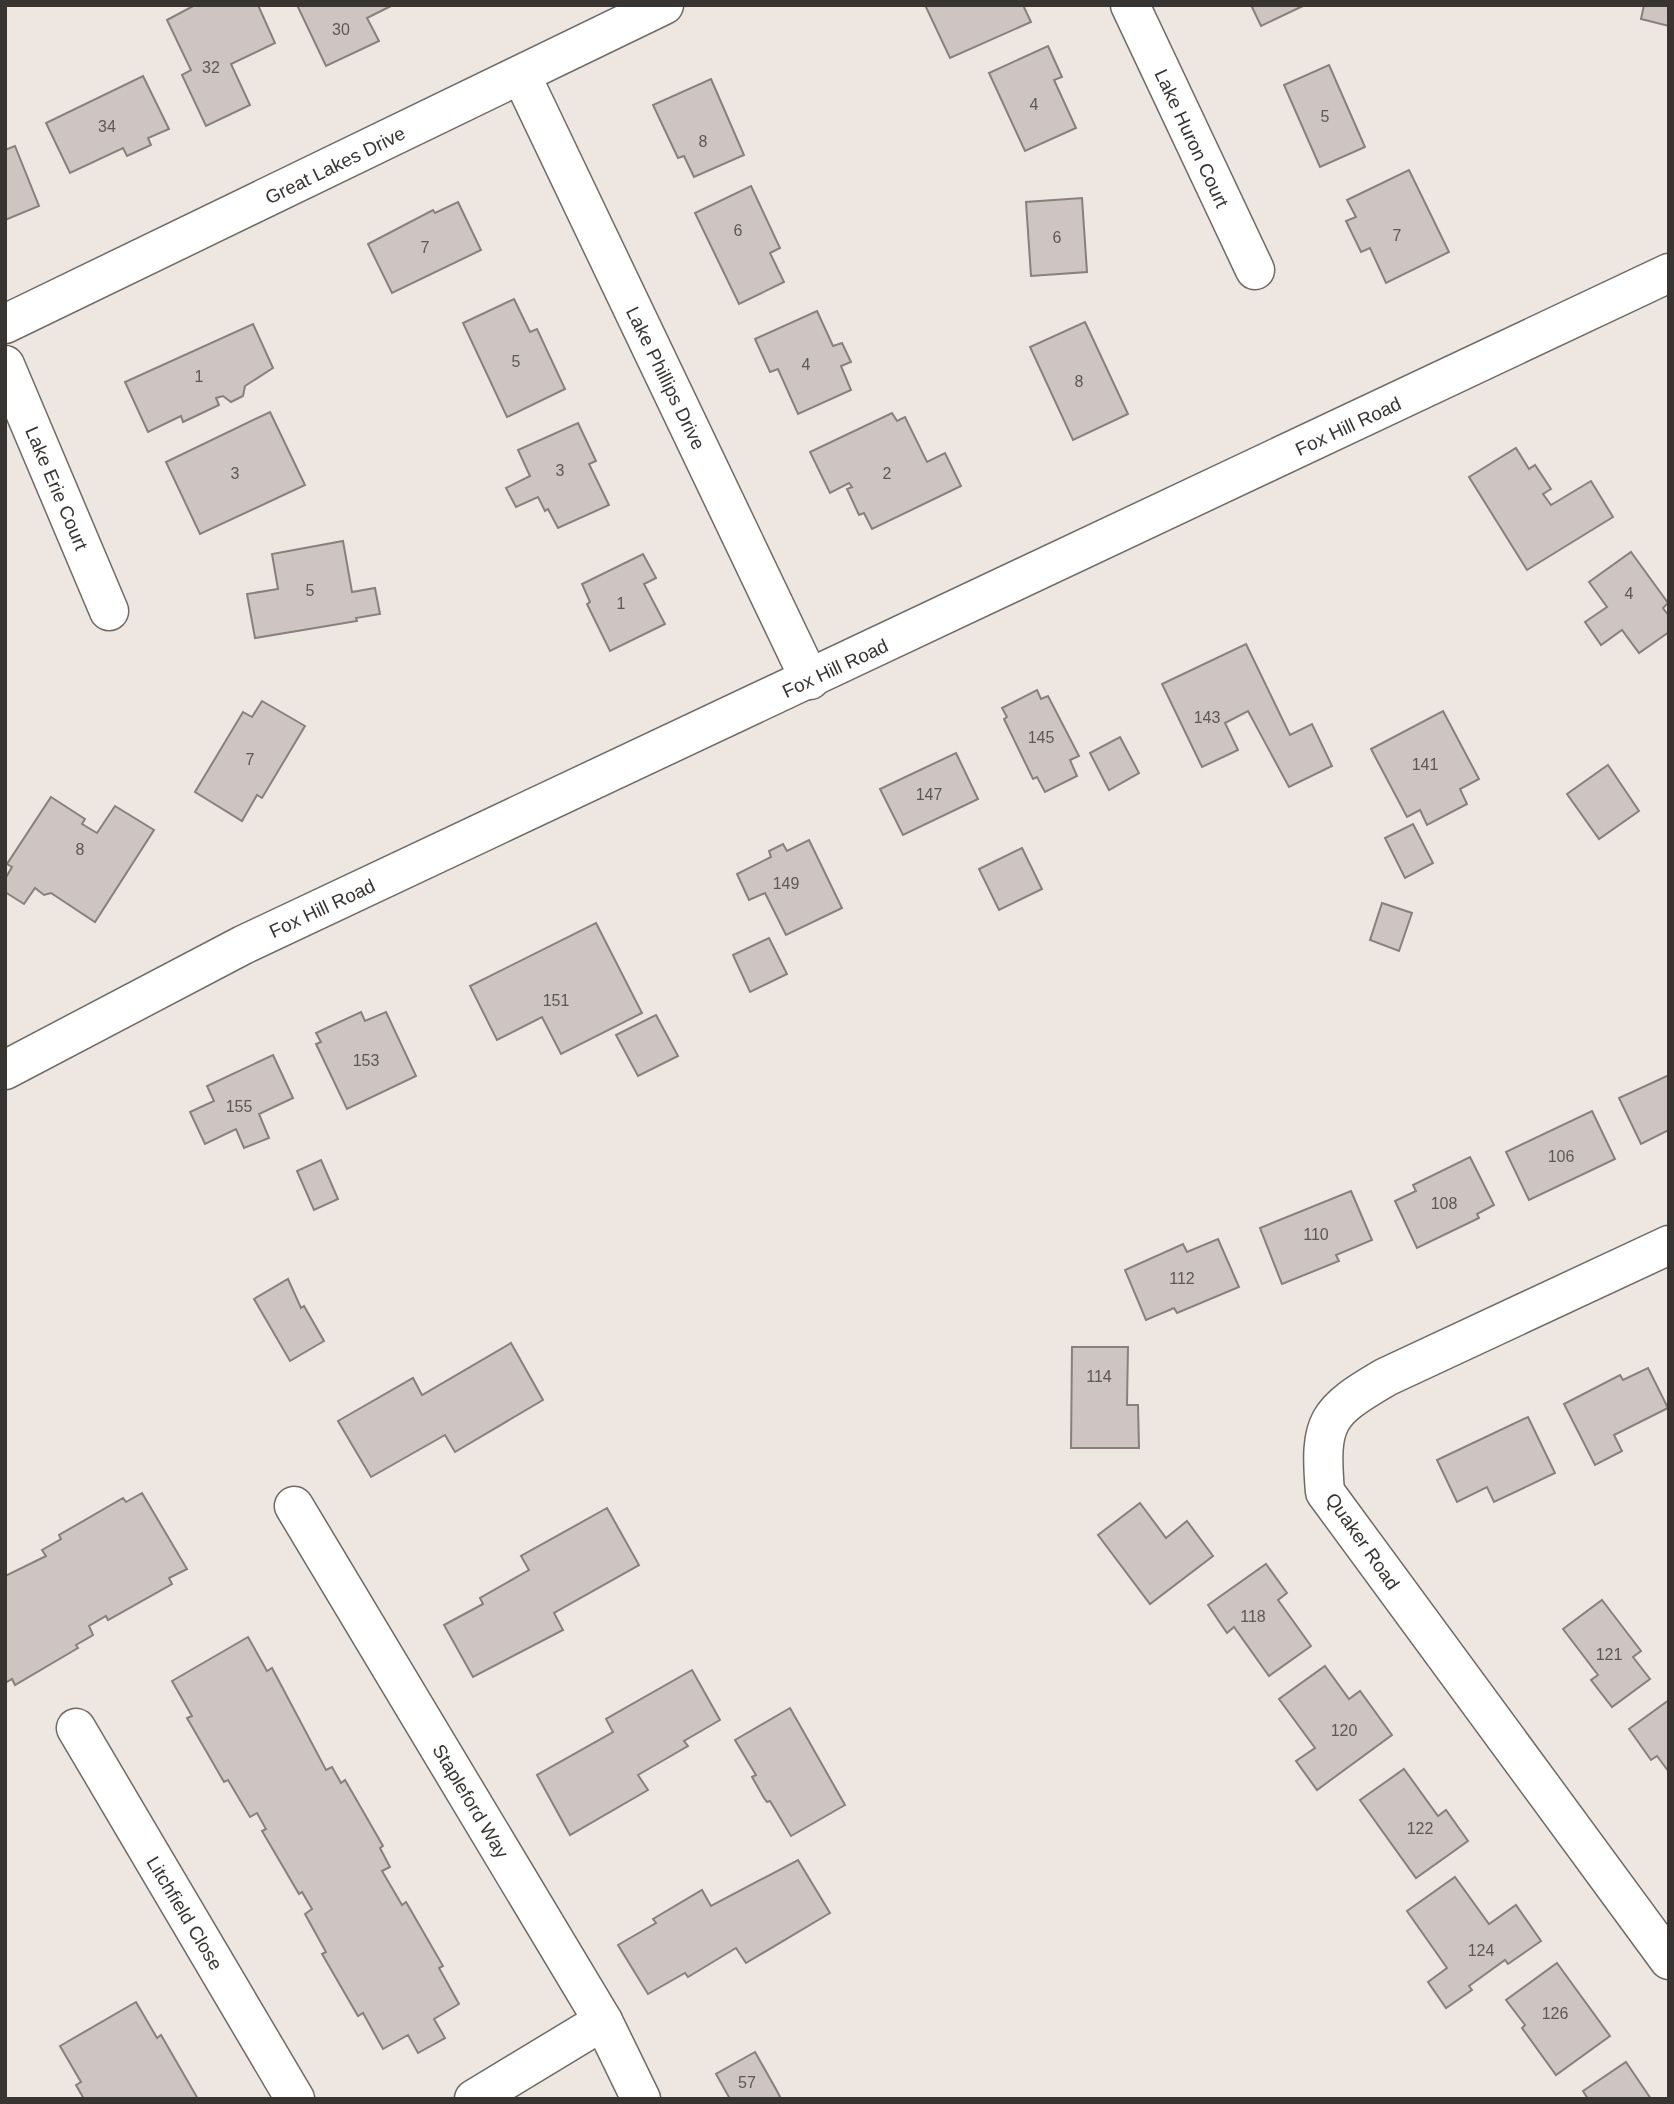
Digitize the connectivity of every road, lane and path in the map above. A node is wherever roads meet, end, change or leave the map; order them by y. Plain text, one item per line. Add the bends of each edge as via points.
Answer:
1 (664, 5) edge
2 (1130, 5) edge
3 (521, 75) junction
4 (1255, 270) dead end
5 (1668, 276) edge
6 (5, 324) edge
7 (5, 365) edge
8 (109, 611) dead end
9 (810, 680) junction
10 (5, 1070) edge
11 (1669, 1245) edge
12 (294, 1506) dead end
13 (76, 1728) dead end
14 (1669, 1960) edge
15 (603, 2021) junction
16 (295, 2099) edge
17 (474, 2099) edge
18 (641, 2099) edge

1 - 3 street, Great Lakes Drive
2 - 4 street, Lake Huron Court
3 - 6 street, Great Lakes Drive
3 - 9 street, Lake Phillips Drive
5 - 9 street, Fox Hill Road
7 - 8 street, Lake Erie Court
9 - 10 street, Fox Hill Road via 243,945
11 - 14 street, Quaker Road via 1352,1397 1327,1424 1322,1455 1325,1492
12 - 15 street, Stapleford Way
13 - 16 street, Litchfield Close
15 - 17 street
15 - 18 street, Stapleford Way

